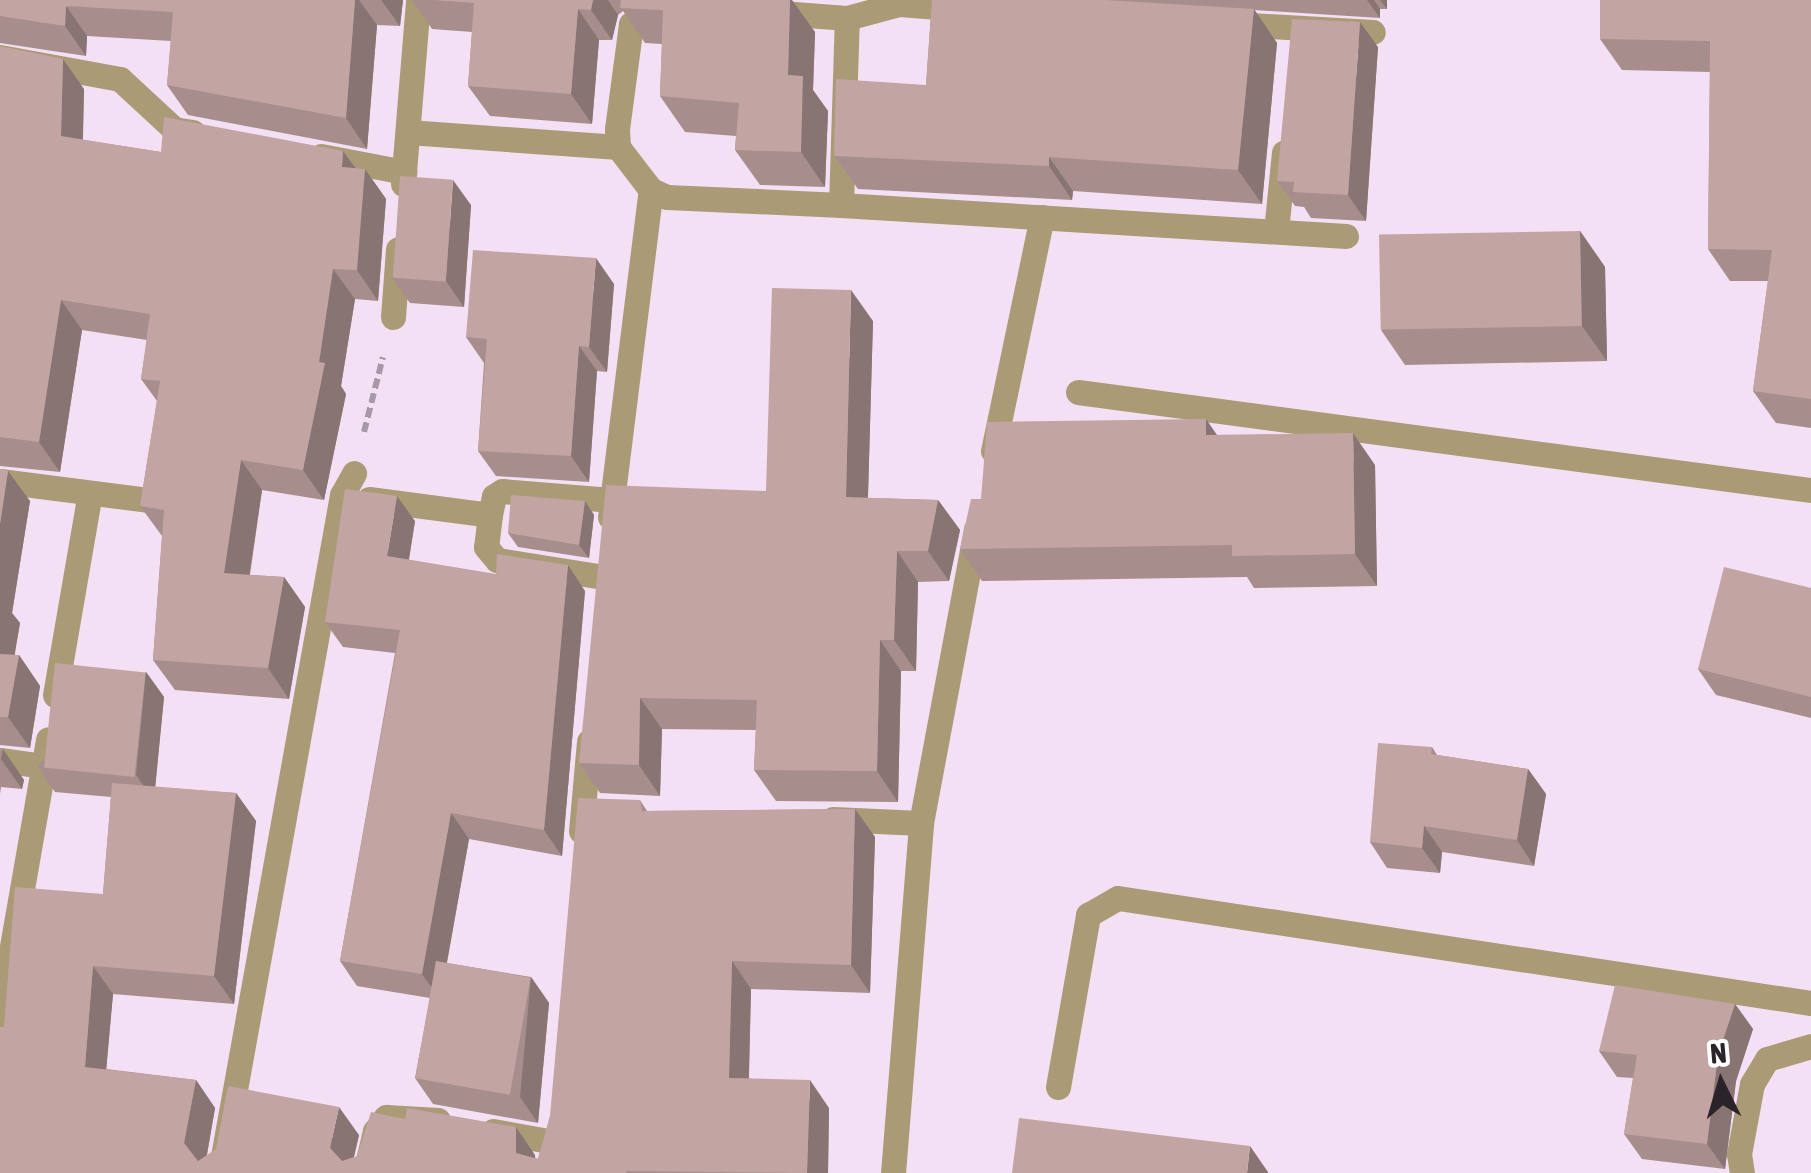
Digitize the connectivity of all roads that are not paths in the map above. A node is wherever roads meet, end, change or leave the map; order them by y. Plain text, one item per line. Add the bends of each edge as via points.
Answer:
1 (418, 0) edge
2 (675, 4) edge
3 (748, 10) edge
4 (983, 10) edge
5 (847, 18) junction
6 (1198, 22) edge
7 (1373, 32) dead end
8 (0, 57) edge
9 (1287, 120) edge
10 (408, 132) junction
11 (212, 136) edge
12 (618, 147) junction
13 (289, 150) edge
14 (404, 172) junction
15 (651, 190) junction
16 (841, 205) junction
17 (1042, 217) junction
18 (1276, 231) junction
19 (1346, 236) dead end
20 (393, 317) road end
21 (1078, 392) dead end
22 (0, 481) edge
23 (1811, 490) edge
24 (90, 493) junction
25 (148, 500) edge
26 (612, 500) junction
27 (490, 514) junction
28 (592, 712) edge
29 (0, 760) edge
30 (43, 766) junction
31 (802, 818) edge
32 (922, 823) junction
33 (578, 868) edge
34 (1811, 1003) edge
35 (0, 1015) edge
36 (1811, 1046) edge
37 (1058, 1087) dead end
38 (220, 1173) edge
39 (366, 1173) edge
40 (550, 1173) edge
41 (893, 1173) edge
42 (1742, 1173) edge

1 - 10 street
2 - 12 street via 650,7 631,24
3 - 5 street
4 - 5 street via 899,4
5 - 16 street
6 - 7 street via 1295,36
8 - 11 street via 120,79 174,128
9 - 18 street
10 - 12 street
10 - 14 street
12 - 15 street
13 - 14 street
14 - 20 street
15 - 16 street via 667,197
15 - 26 street
16 - 17 street
17 - 18 street
17 - 32 street
18 - 19 street
21 - 23 street
22 - 24 street
24 - 25 street
24 - 30 street
26 - 27 street via 502,491
26 - 27 street via 603,587 498,560 486,547
27 - 38 street via 348,484
28 - 33 street via 593,809
29 - 30 street
30 - 35 street
31 - 32 street
32 - 41 street
34 - 37 street via 1118,898 1088,915
36 - 42 street via 1768,1060 1752,1084 1739,1154
39 - 40 street via 379,1122 398,1114 555,1133

